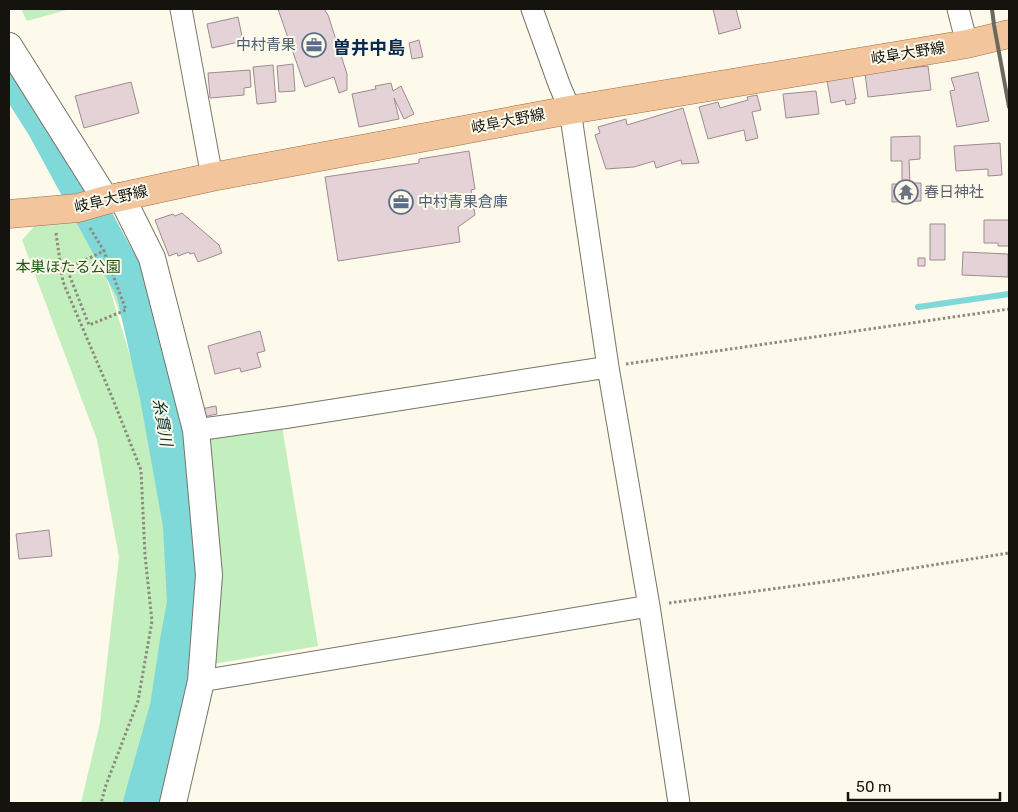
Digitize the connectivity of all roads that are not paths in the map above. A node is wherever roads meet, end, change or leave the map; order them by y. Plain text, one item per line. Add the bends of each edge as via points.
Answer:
1 (181, 9) edge
2 (532, 9) edge
3 (958, 9) edge
4 (1009, 34) edge
5 (967, 44) junction
6 (9, 46) edge
7 (570, 110) junction
8 (212, 177) junction
9 (114, 198) junction
10 (9, 214) edge
11 (608, 366) junction
12 (196, 430) junction
13 (649, 606) junction
14 (201, 681) junction
15 (173, 803) edge
16 (679, 803) edge

1 - 8 street
2 - 7 street
3 - 5 street
4 - 5 main road, 岐阜大野線
5 - 7 main road, 岐阜大野線
6 - 9 street
7 - 8 main road, 岐阜大野線
7 - 11 street
8 - 9 main road, 岐阜大野線
9 - 10 main road, 岐阜大野線 via 65,209
9 - 12 street via 152,258
11 - 12 street
11 - 13 street
12 - 14 street via 209,575
13 - 14 street
13 - 16 street
14 - 15 street

